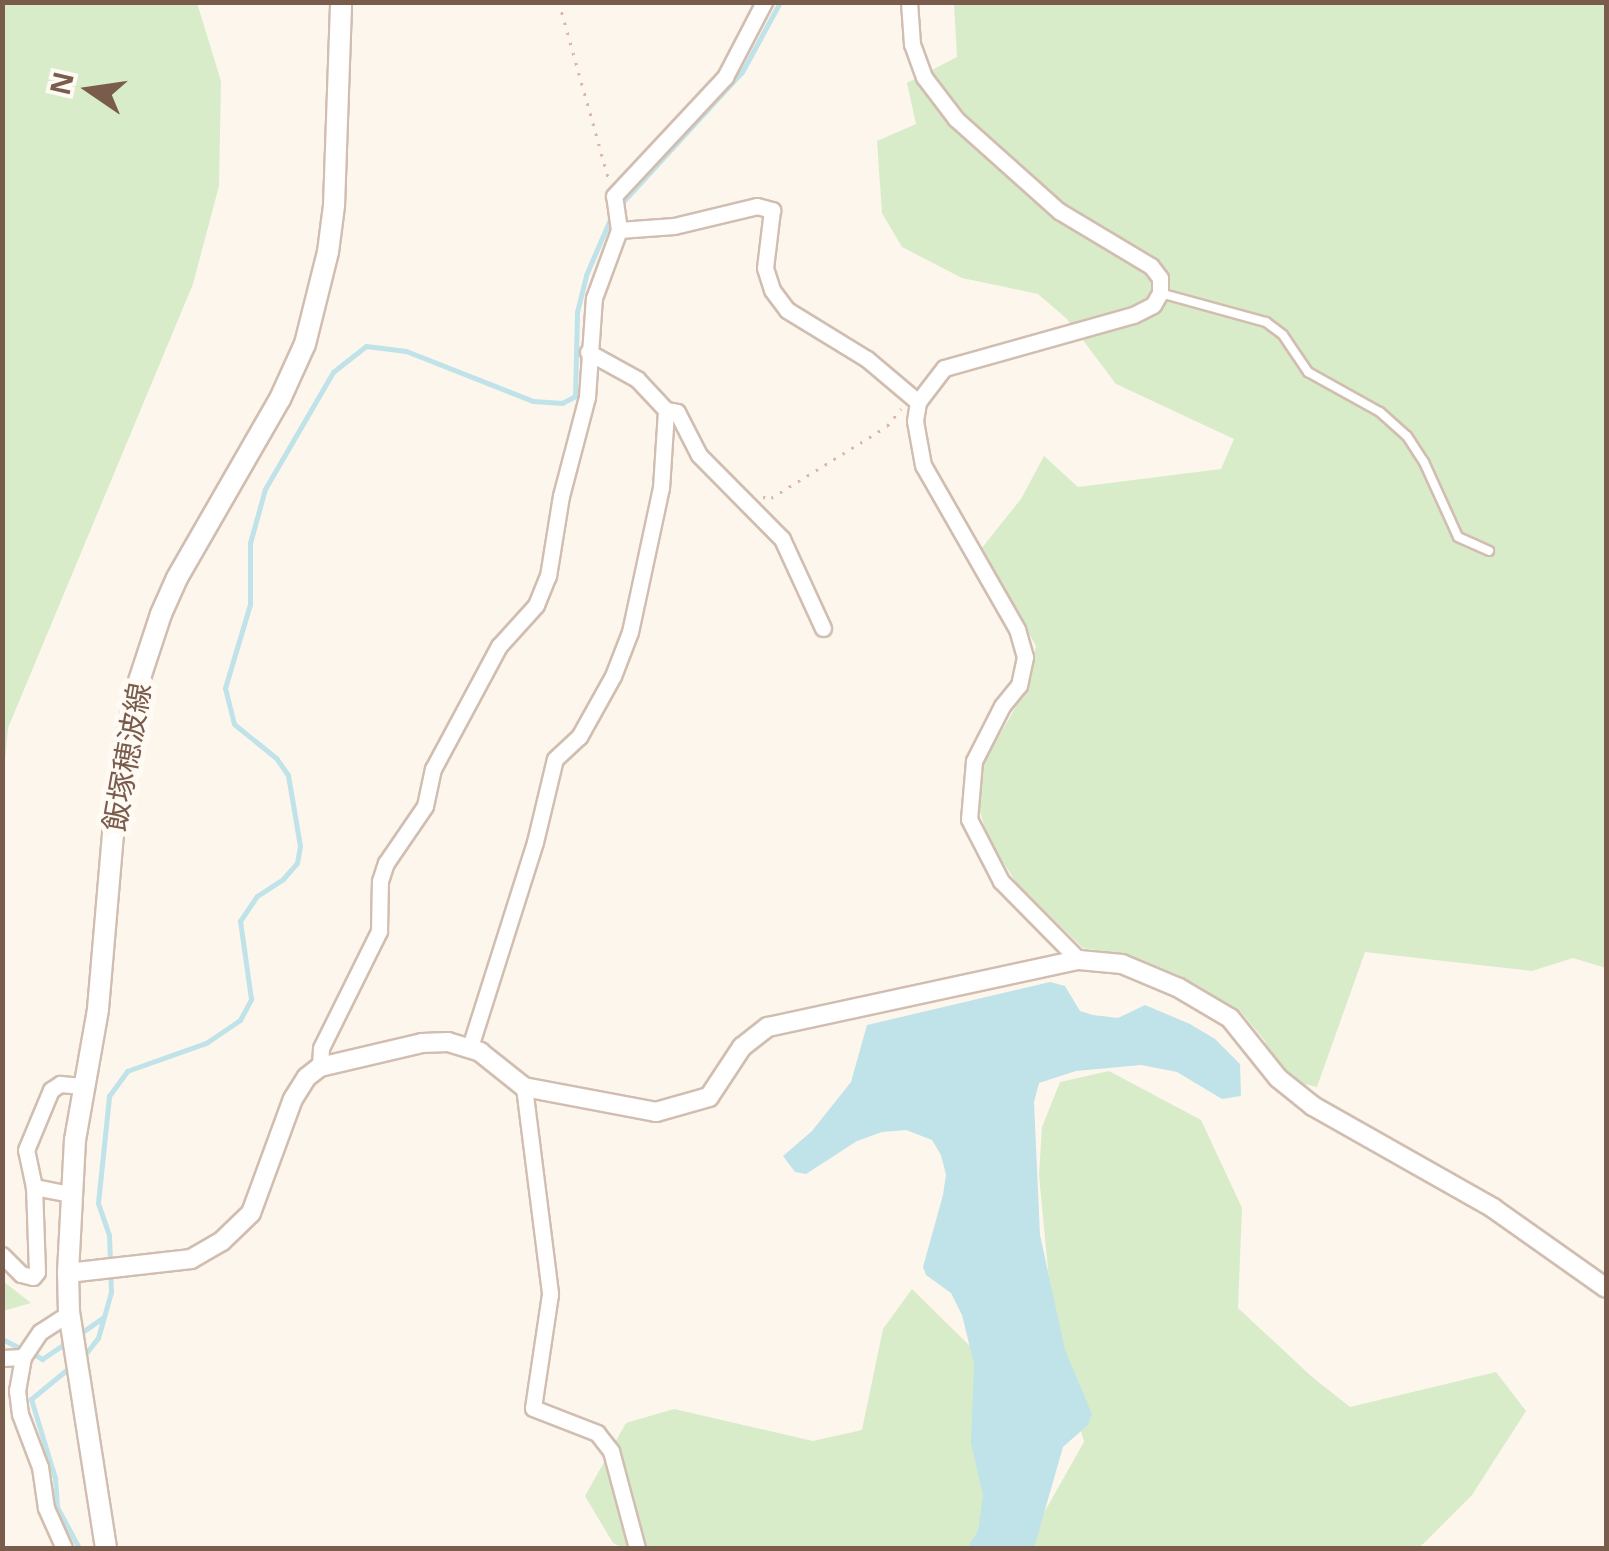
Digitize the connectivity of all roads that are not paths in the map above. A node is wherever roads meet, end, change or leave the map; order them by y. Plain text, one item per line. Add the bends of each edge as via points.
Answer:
1 (341, 2) edge
2 (764, 2) edge
3 (910, 2) edge
4 (618, 227) junction
5 (1160, 293) junction
6 (588, 352) junction
7 (914, 399) junction
8 (666, 410) junction
9 (1489, 551) dead end
10 (823, 628) dead end
11 (1079, 960) junction
12 (470, 1047) junction
13 (320, 1067) junction
14 (85, 1086) junction
15 (524, 1087) junction
16 (34, 1187) junction
17 (70, 1194) junction
18 (2, 1255) edge
19 (68, 1274) junction
20 (1606, 1288) edge
21 (69, 1313) junction
22 (2, 1358) edge
23 (23, 1358) junction
24 (64, 1548) edge
25 (106, 1548) edge
26 (637, 1548) edge

1 - 14 main road, 飯塚穂波線 via 339,160 328,252 304,344 280,399 177,578 136,690 116,801
2 - 4 street via 725,77 614,199
3 - 5 street via 912,44 924,77 956,120 1059,211 1151,266
4 - 6 street via 594,298
4 - 7 street via 674,226 756,206 772,210 766,268 779,300
5 - 7 street via 1154,305 1133,315 955,362
5 - 9 lane via 1266,322 1283,335 1308,372 1380,412 1407,436 1458,537
6 - 8 street via 636,380
6 - 13 street via 588,397 548,576 536,605 499,646 434,770 415,825 386,863 378,931 321,1048
7 - 11 street via 922,466 1017,629 1025,657 1018,686 974,762 970,818 1001,881
8 - 10 street via 677,412 699,455 782,539
8 - 12 street via 661,488 630,632 580,737 555,760
11 - 15 street via 768,1027 742,1048 709,1097 686,1106 656,1112
11 - 20 street via 1122,964 1230,1018 1278,1078 1312,1106 1493,1208
12 - 13 street via 422,1043
12 - 15 street
13 - 19 street via 293,1099 252,1213 222,1241 191,1259
14 - 16 street via 60,1084 42,1108 26,1150
14 - 17 main road, 飯塚穂波線
15 - 26 street via 550,1294 533,1408 597,1433 611,1451
16 - 17 street
16 - 18 street via 33,1278
17 - 19 main road, 飯塚穂波線
19 - 21 main road, 飯塚穂波線
21 - 23 street via 40,1332
21 - 25 main road, 飯塚穂波線
22 - 23 street
23 - 24 street via 20,1414

